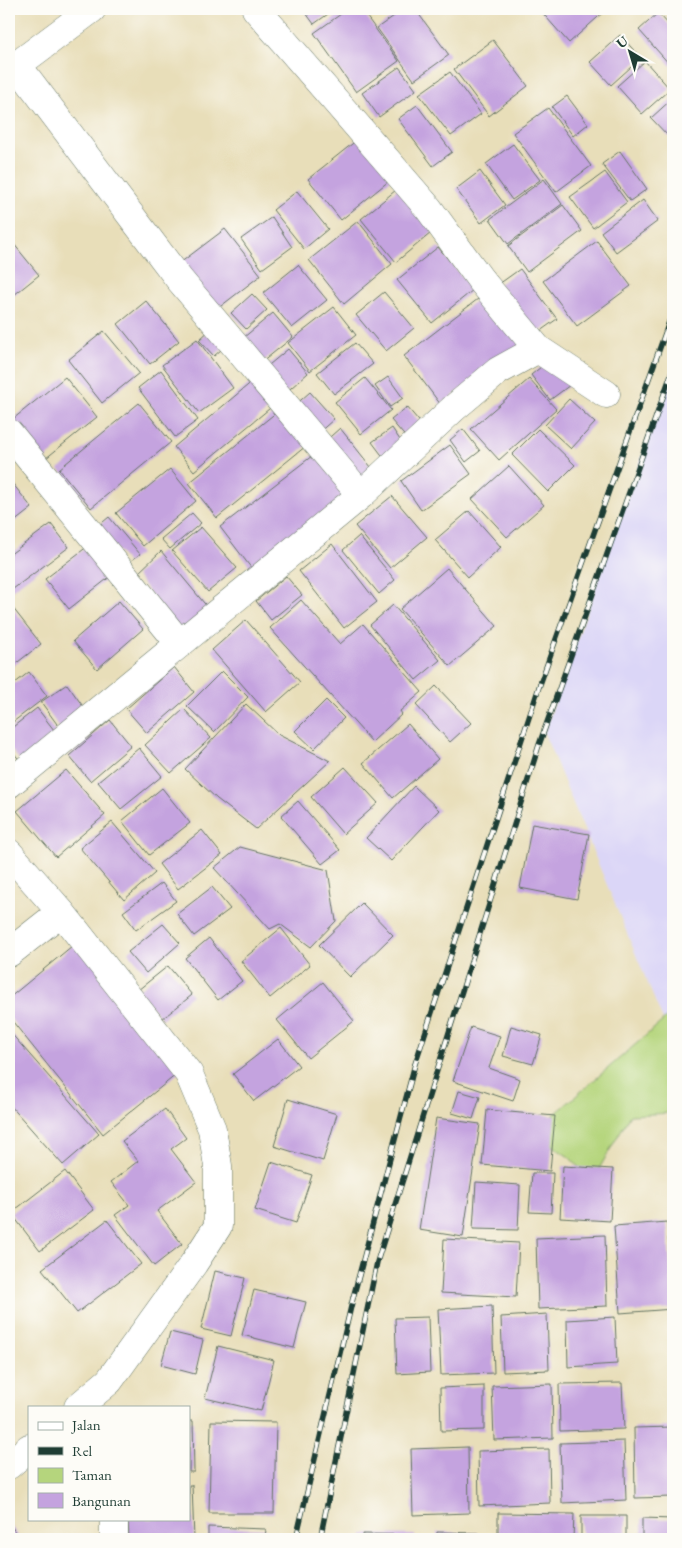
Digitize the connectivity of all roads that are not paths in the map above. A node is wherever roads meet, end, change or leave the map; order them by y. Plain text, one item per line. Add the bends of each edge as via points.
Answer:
1 (92, 9) edge
2 (256, 9) edge
3 (13, 68) edge
4 (538, 349) junction
5 (606, 394) dead end
6 (9, 433) edge
7 (361, 495) junction
8 (180, 644) junction
9 (9, 784) edge
10 (9, 853) edge
11 (61, 912) junction
12 (9, 953) edge
13 (109, 1394) edge
14 (80, 1406) edge
15 (28, 1449) edge
16 (9, 1465) edge
17 (114, 1520) edge
18 (114, 1539) edge

1 - 3 street
2 - 4 street via 429,209 480,279
3 - 7 street via 179,279
4 - 5 street
4 - 7 street via 498,371
6 - 8 street
7 - 8 street
8 - 9 street
10 - 11 street
11 - 12 street
11 - 13 street via 189,1074 212,1129 218,1166 218,1226
13 - 14 street
15 - 16 street
17 - 18 street

